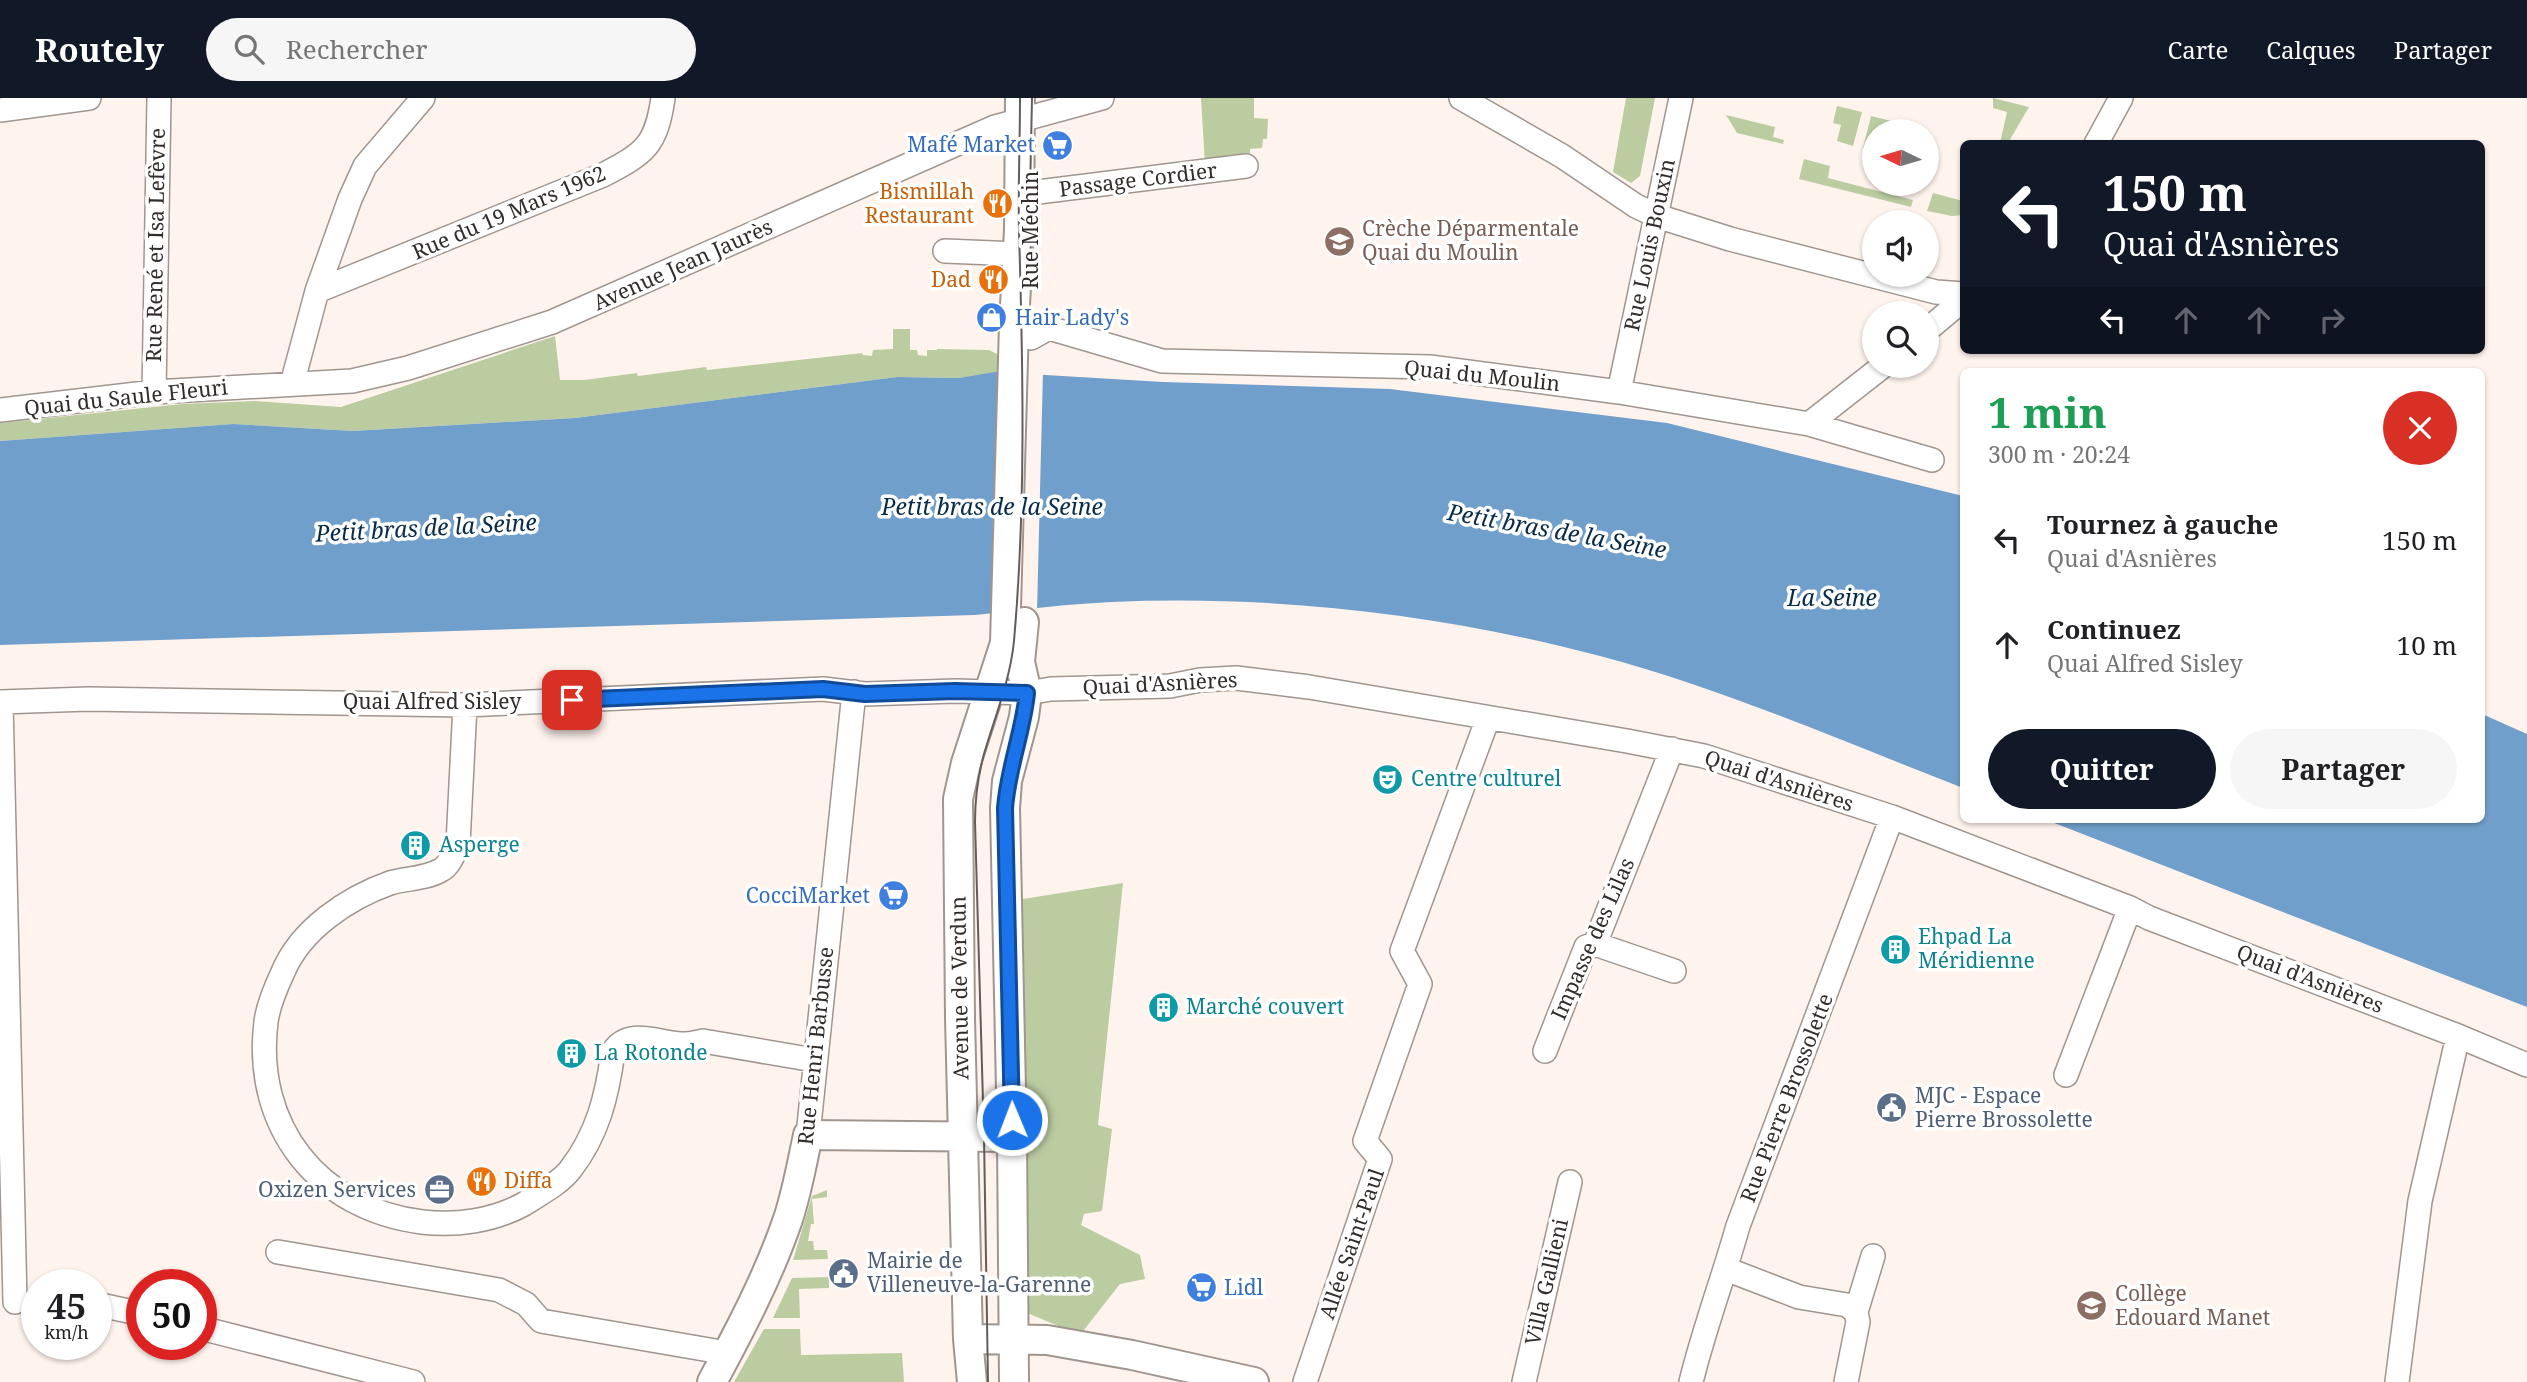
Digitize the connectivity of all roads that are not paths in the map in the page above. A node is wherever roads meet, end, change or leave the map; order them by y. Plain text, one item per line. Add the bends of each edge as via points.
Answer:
1 (89, 98) edge
2 (159, 98) edge
3 (423, 98) edge
4 (663, 98) edge
5 (1102, 98) edge
6 (1461, 98) edge
7 (1681, 98) edge
8 (2121, 98) edge
9 (1026, 108) edge
10 (0, 110) edge
11 (2098, 140) edge
12 (1246, 166) dead end
13 (1030, 192) junction
14 (1657, 216) junction
15 (945, 251) dead end
16 (1018, 254) junction
17 (317, 290) junction
18 (1960, 294) edge
19 (1960, 302) edge
20 (1939, 320) edge
21 (1025, 353) junction
22 (1868, 378) edge
23 (292, 384) junction
24 (252, 386) joint
25 (154, 392) junction
26 (1619, 392) junction
27 (0, 410) edge
28 (1809, 424) junction
29 (1931, 460) dead end
30 (1014, 642) junction
31 (854, 692) junction
32 (990, 693) junction
33 (1027, 693) junction
34 (1, 702) edge
35 (465, 705) junction
36 (1488, 718) junction
37 (1672, 750) junction
38 (1892, 817) junction
39 (2130, 908) junction
40 (1595, 944) junction
41 (1674, 971) dead end
42 (2458, 1036) junction
43 (1545, 1051) dead end
44 (814, 1060) junction
45 (2527, 1065) edge
46 (2066, 1076) dead end
47 (808, 1135) junction
48 (1012, 1137) junction
49 (964, 1138) junction
50 (1570, 1182) dead end
51 (278, 1252) dead end
52 (1873, 1256) dead end
53 (1726, 1269) junction
54 (17, 1302) edge
55 (1856, 1312) junction
56 (217, 1332) edge
57 (968, 1339) junction
58 (1013, 1339) junction
59 (727, 1353) junction
60 (413, 1382) edge
61 (712, 1382) edge
62 (972, 1382) edge
63 (1014, 1382) edge
64 (1254, 1382) edge
65 (1305, 1382) edge
66 (1524, 1382) edge
67 (1691, 1382) edge
68 (1846, 1382) edge
69 (2397, 1382) edge

1 - 10 street
2 - 25 street, Rue René et Isa Lefèvre
3 - 17 street via 365,166
4 - 17 street, Rue du 19 Mars 1962 via 652,140 637,158
5 - 9 street, Avenue Jean Jaurès
6 - 14 street
7 - 14 street, Rue Louis Bouxin
8 - 11 street
9 - 13 main road, Rue Méchin
9 - 16 main road, Rue Méchin
9 - 23 street, Avenue Jean Jaurès via 995,127 552,322 408,368 352,381
12 - 13 street, Passage Cordier
13 - 21 main road, Rue Méchin
14 - 18 street via 1936,292
14 - 26 street, Rue Louis Bouxin
15 - 16 street
16 - 21 main road, Rue Méchin
17 - 23 street
19 - 20 street
21 - 26 street, Quai du Moulin via 1049,328 1162,361 1430,367
21 - 30 main road
22 - 28 street
23 - 24 street, Avenue Jean Jaurès
24 - 25 street, Quai du Saule Fleuri
25 - 27 street, Quai du Saule Fleuri
26 - 28 street, Quai du Moulin
28 - 29 street, Quai du Moulin
30 - 32 main road, Avenue de Verdun
30 - 33 main road
31 - 32 street, Quai Alfred Sisley
31 - 35 street, Quai Alfred Sisley via 823,689
31 - 44 street, Rue Henri Barbusse
32 - 33 street, Quai d'Asnières
32 - 49 main road, Avenue de Verdun via 958,799
33 - 36 street, Quai d'Asnières via 1236,678
33 - 48 main road via 1005,808
34 - 35 street, Quai Alfred Sisley via 88,699
34 - 54 street
35 - 44 street via 458,844 448,864 349,901 305,937 284,969 266,1018 263,1056 273,1107 293,1147 316,1175 350,1201 393,1219 440,1224 490,1219 515,1209 569,1172 601,1114 617,1045 634,1037 686,1044 703,1041
36 - 37 street, Quai d'Asnières
36 - 65 street, Allée Saint-Paul via 1402,951 1420,984 1365,1141 1380,1160
37 - 38 street, Quai d'Asnières via 1734,765
37 - 40 street, Impasse des Lilas
38 - 39 street, Quai d'Asnières
38 - 53 street, Rue Pierre Brossolette via 1738,1226
39 - 42 street, Quai d'Asnières
39 - 46 street
40 - 41 street
40 - 43 street, Impasse des Lilas via 1586,947
42 - 45 street, Quai d'Asnières
42 - 69 street via 2419,1210
44 - 47 street, Rue Henri Barbusse
47 - 49 main road
47 - 59 main road, Rue Henri Barbusse via 787,1221
48 - 49 main road
48 - 58 main road
49 - 57 main road, Avenue de Verdun
50 - 66 street, Villa Gallieni
51 - 59 street via 499,1290 526,1304 541,1321
52 - 55 street
53 - 55 street via 1799,1297 1847,1305
53 - 67 street, Rue Pierre Brossolette
55 - 68 street
56 - 60 street
57 - 58 main road
57 - 62 main road, Avenue de Verdun
58 - 63 main road
58 - 64 main road via 1047,1340
59 - 61 main road, Rue Henri Barbusse

